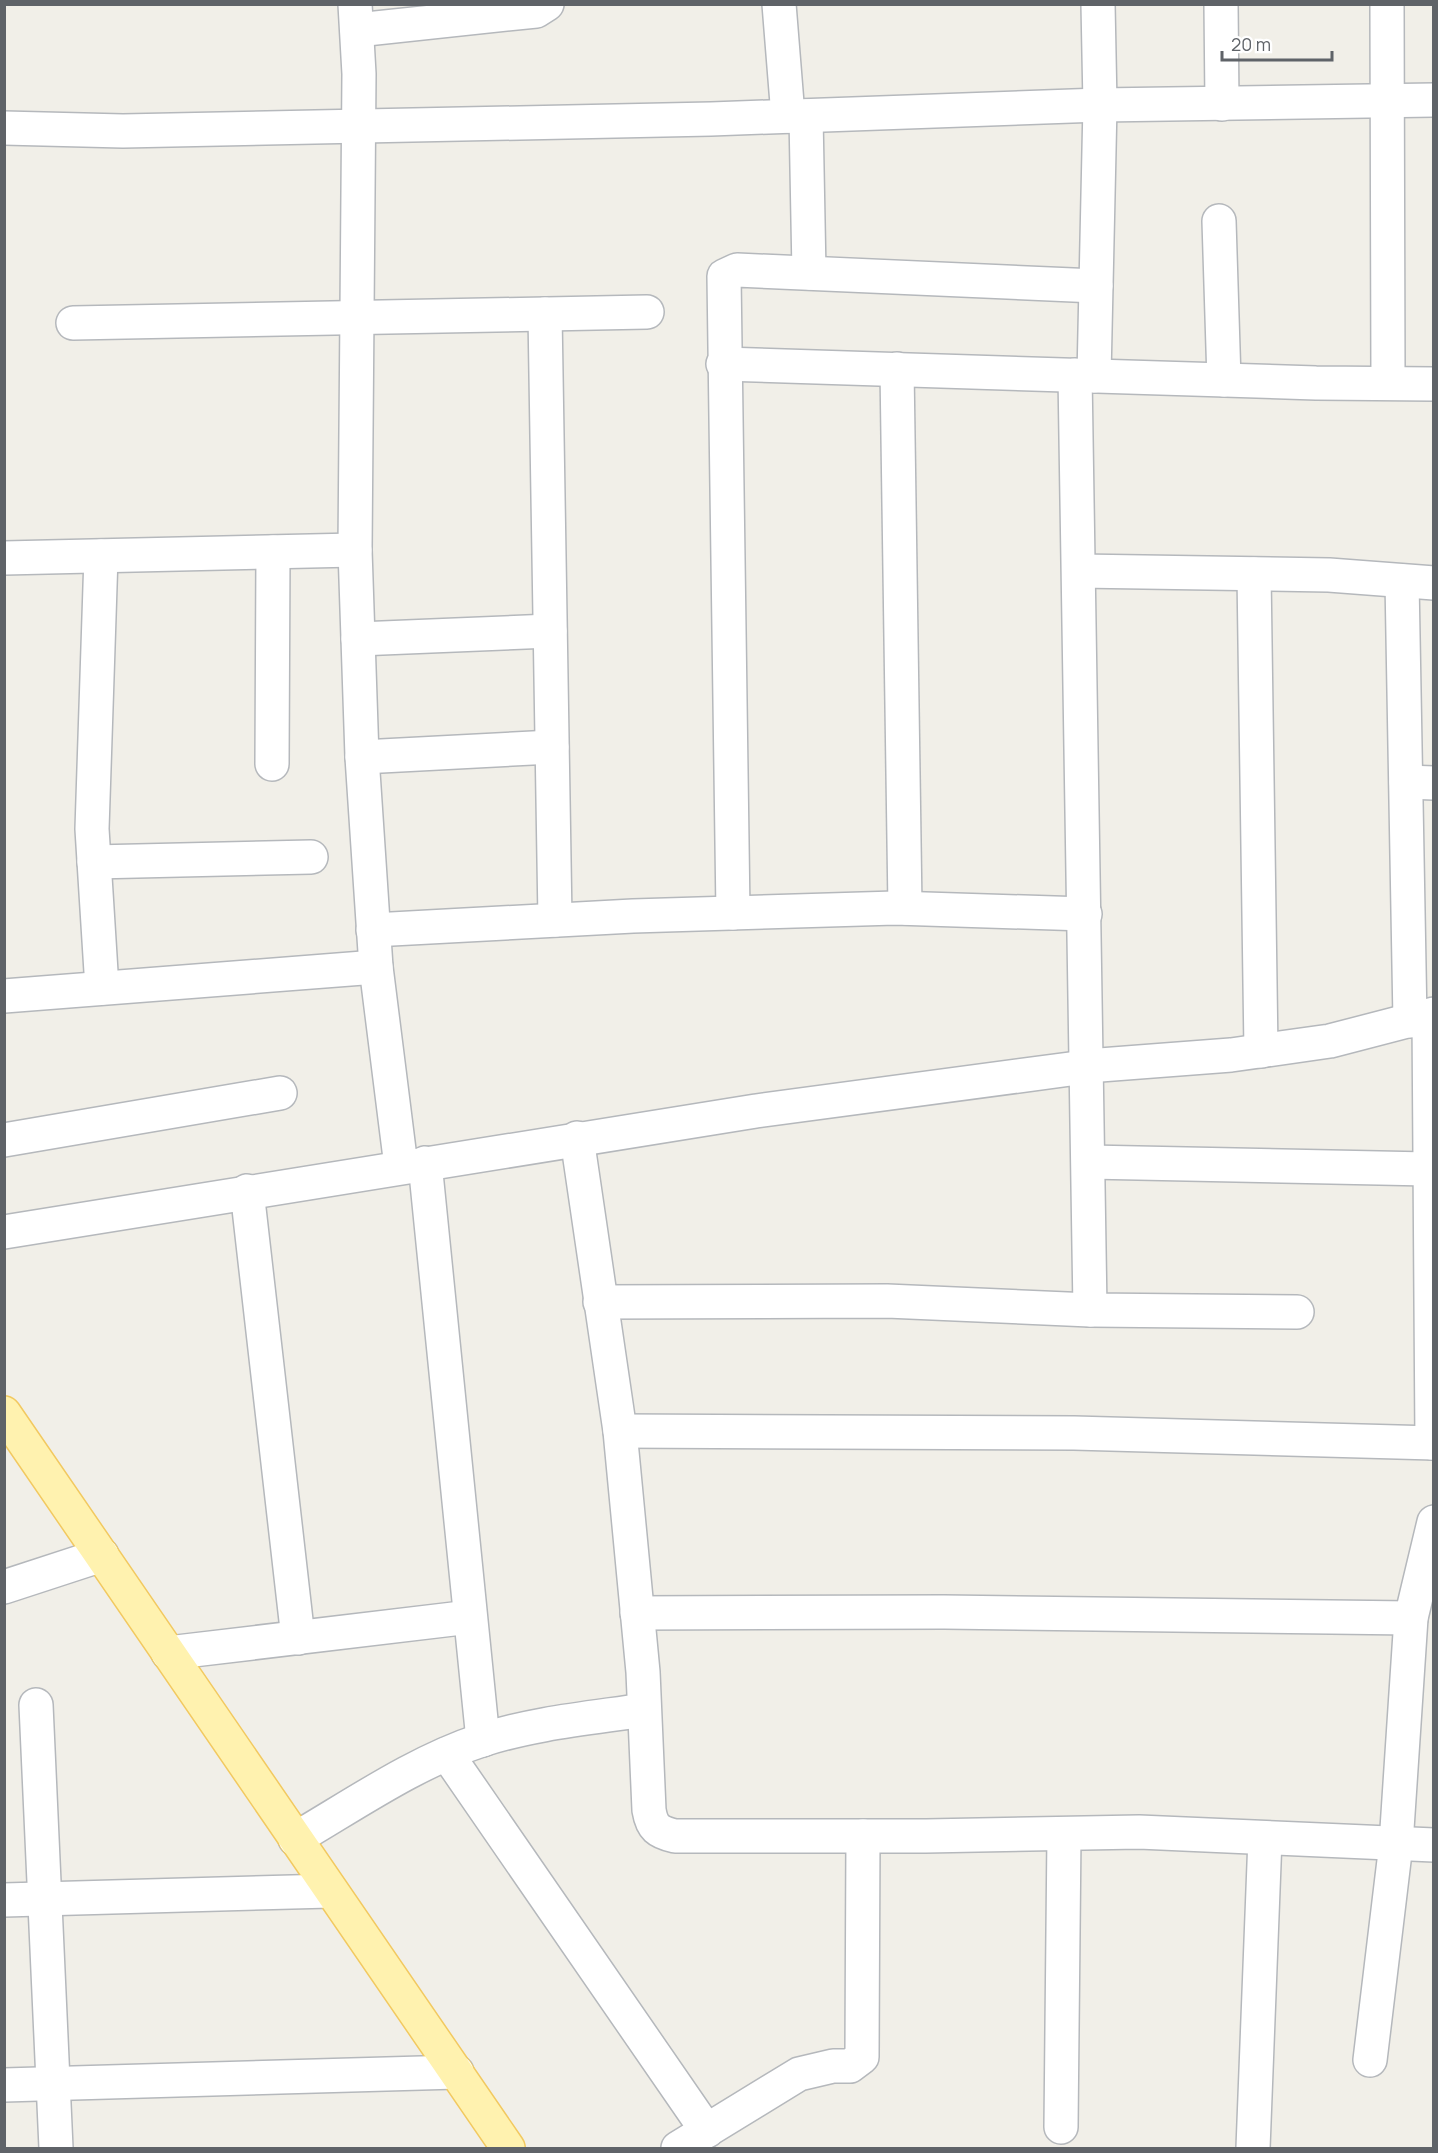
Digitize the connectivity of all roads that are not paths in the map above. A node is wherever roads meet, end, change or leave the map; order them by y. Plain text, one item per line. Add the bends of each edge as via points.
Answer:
1 (547, 4) edge
2 (779, 4) edge
3 (1098, 4) edge
4 (1221, 4) edge
5 (1387, 4) edge
6 (356, 17) edge
7 (1434, 100) edge
8 (1388, 101) junction
9 (1222, 104) junction
10 (1100, 105) junction
11 (797, 116) junction
12 (357, 124) junction
13 (4, 128) edge
14 (1220, 221) dead end
15 (808, 273) junction
16 (1096, 286) junction
17 (647, 312) dead end
18 (545, 314) junction
19 (355, 318) junction
20 (73, 323) dead end
21 (723, 363) junction
22 (897, 369) junction
23 (1085, 375) junction
24 (1224, 380) junction
25 (1389, 384) junction
26 (1434, 384) edge
27 (355, 550) junction
28 (273, 552) junction
29 (101, 556) junction
30 (4, 558) edge
31 (1079, 572) junction
32 (1254, 574) junction
33 (1418, 582) edge
34 (550, 631) junction
35 (358, 639) junction
36 (552, 747) junction
37 (362, 757) junction
38 (272, 764) dead end
39 (1420, 782) edge
40 (311, 857) dead end
41 (94, 862) junction
42 (904, 908) junction
43 (733, 913) junction
44 (1085, 914) junction
45 (555, 920) junction
46 (373, 930) junction
47 (376, 967) junction
48 (102, 988) junction
49 (4, 996) edge
50 (1424, 1017) edge
51 (1261, 1051) junction
52 (1088, 1067) junction
53 (280, 1093) dead end
54 (577, 1138) junction
55 (4, 1140) edge
56 (1089, 1162) junction
57 (413, 1164) junction
58 (1428, 1169) junction
59 (247, 1191) junction
60 (4, 1232) edge
61 (600, 1302) junction
62 (1090, 1310) junction
63 (1297, 1312) dead end
64 (4, 1413) edge
65 (620, 1431) junction
66 (1433, 1443) edge
67 (1434, 1522) edge
68 (102, 1555) junction
69 (4, 1587) edge
70 (637, 1613) junction
71 (470, 1617) junction
72 (1411, 1618) junction
73 (298, 1638) junction
74 (168, 1653) junction
75 (36, 1705) dead end
76 (644, 1710) junction
77 (483, 1740) junction
78 (447, 1754) junction
79 (1064, 1834) junction
80 (863, 1836) junction
81 (1265, 1838) junction
82 (295, 1839) junction
83 (1396, 1844) junction
84 (1434, 1845) edge
85 (330, 1891) junction
86 (45, 1898) junction
87 (4, 1900) edge
88 (1370, 2060) dead end
89 (457, 2072) junction
90 (53, 2083) junction
91 (4, 2085) edge
92 (1061, 2127) dead end
93 (706, 2131) junction
94 (56, 2148) edge
95 (508, 2148) edge
96 (678, 2148) edge
97 (1253, 2148) edge

1 - 6 street via 536,11
2 - 11 street
3 - 10 street
4 - 9 street
5 - 8 street
6 - 12 street
7 - 8 street
8 - 9 street
8 - 25 street
9 - 10 street
10 - 11 street
10 - 16 street
11 - 12 street
11 - 15 street
12 - 13 street via 123,131
12 - 19 street
14 - 24 street
15 - 16 street
15 - 21 street via 736,270 724,276
16 - 23 street
17 - 18 street
18 - 19 street
18 - 34 street
19 - 20 street
19 - 27 street
21 - 22 street
21 - 43 street
22 - 23 street
22 - 42 street
23 - 24 street
23 - 31 street
24 - 25 street
25 - 26 street
27 - 28 street
27 - 35 street
28 - 29 street
28 - 38 street
29 - 30 street
29 - 41 street
31 - 32 street
31 - 44 street
32 - 33 street
32 - 51 street
33 - 39 street
34 - 35 street
34 - 36 street
35 - 37 street
36 - 37 street
36 - 45 street
37 - 46 street
39 - 50 street
40 - 41 street
41 - 48 street
42 - 43 street
42 - 44 street
43 - 45 street
44 - 52 street
45 - 46 street
46 - 47 street
47 - 48 street
47 - 57 street
48 - 49 street
50 - 51 street via 1330,1041
50 - 58 street
51 - 52 street
52 - 54 street
52 - 56 street
53 - 55 street
54 - 57 street
54 - 61 street
56 - 58 street
56 - 62 street
57 - 59 street
57 - 71 street
58 - 66 street
59 - 60 street
59 - 73 street
61 - 62 street via 887,1301
61 - 65 street
62 - 63 street
64 - 68 main road
65 - 66 street via 1074,1433
65 - 70 street
67 - 72 street
68 - 69 street
68 - 74 main road
70 - 72 street
70 - 76 street
71 - 73 street
71 - 77 street
72 - 83 street
73 - 74 street
74 - 82 main road
75 - 86 street
76 - 77 street via 555,1723
76 - 80 street via 649,1810 651,1824 660,1833
77 - 78 street
78 - 82 street
78 - 93 street
79 - 80 street
79 - 81 street via 1139,1832
79 - 92 street
80 - 93 street via 862,2057 850,2066 824,2067 799,2074
81 - 83 street
81 - 97 street
82 - 85 main road
83 - 84 street
83 - 88 street
85 - 86 street
85 - 89 main road
86 - 87 street
86 - 90 street
89 - 90 street
89 - 95 main road
90 - 91 street
90 - 94 street
93 - 96 street

